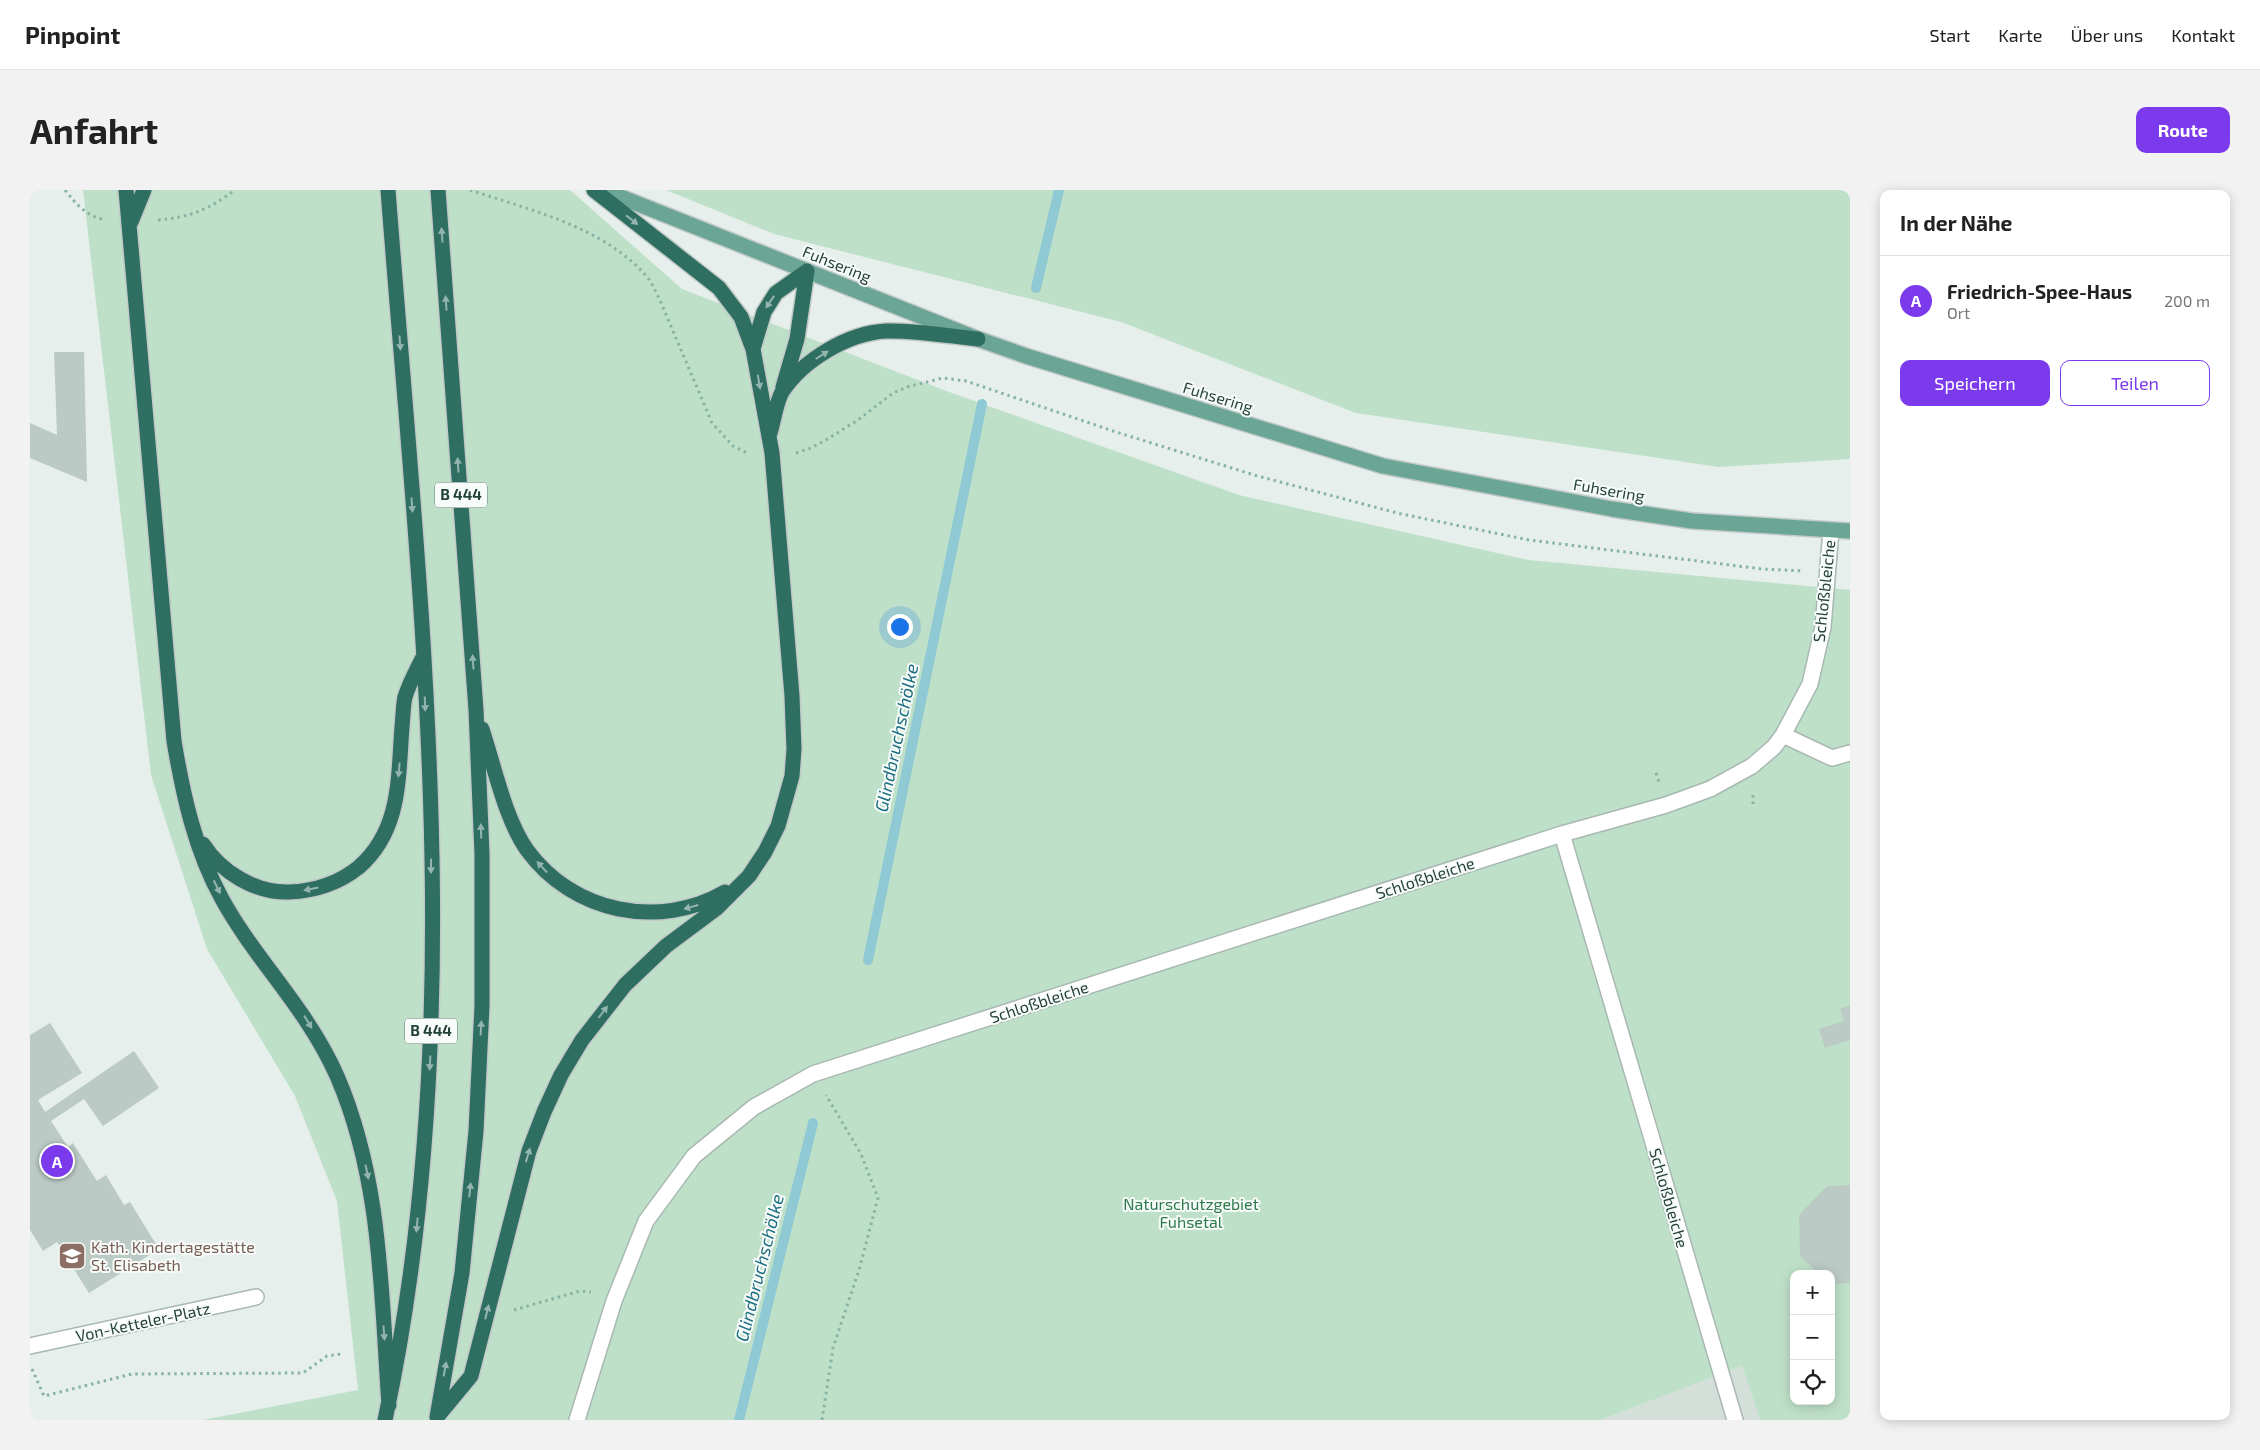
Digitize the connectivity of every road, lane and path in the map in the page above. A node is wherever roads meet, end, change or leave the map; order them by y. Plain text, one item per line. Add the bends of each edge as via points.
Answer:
1 (126, 190) edge
2 (144, 190) edge
3 (388, 190) edge
4 (438, 190) edge
5 (470, 190) edge
6 (594, 190) edge
7 (603, 190) edge
8 (130, 224) junction
9 (807, 271) junction
10 (978, 339) junction
11 (753, 349) junction
12 (781, 393) junction
13 (769, 436) junction
14 (772, 453) junction
15 (1831, 530) junction
16 (1850, 531) edge
17 (1829, 573) junction
18 (423, 655) junction
19 (476, 710) junction
20 (1784, 735) junction
21 (1850, 753) edge
22 (193, 826) junction
23 (1562, 834) junction
24 (749, 876) junction
25 (814, 1074) junction
26 (256, 1297) dead end
27 (614, 1301) junction
28 (514, 1310) dead end
29 (30, 1346) edge
30 (341, 1354) dead end
31 (30, 1364) edge
32 (387, 1413) edge
33 (437, 1418) edge
34 (576, 1420) edge
35 (822, 1420) edge
36 (1735, 1420) edge

1 - 8 highway
2 - 8 highway
3 -> 18 highway, B 444
19 -> 4 highway, B 444
5 - 14 path via 567,224 623,254 649,279 712,423 733,446 747,452
6 -> 11 highway via 719,288 741,317
7 - 9 main road, Fuhsering
8 - 22 highway via 174,741
9 - 10 main road, Fuhsering
9 -> 11 highway via 776,293 764,312
9 - 12 highway via 797,339
12 -> 10 highway via 816,358 861,336 885,331
10 - 15 main road, Fuhsering via 1383,466 1692,521
11 -> 13 highway
12 - 13 highway
13 - 14 highway
14 - 17 path via 798,453 812,448 858,420 893,393 927,380 943,378 966,381 1254,475 1398,513 1529,540 1762,569
14 - 24 highway via 794,749 792,776 778,826
15 - 16 main road, Fuhsering
15 - 17 street, Schloßbleiche
17 - 20 street, Schloßbleiche via 1823,627 1810,684
18 -> 22 highway via 405,697 391,822 381,842 349,875 328,886 305,891 282,892 259,887 238,878 219,864
18 -> 32 highway, B 444 via 431,851 432,1011 415,1256
24 -> 19 highway via 710,901 665,912 615,909 566,888 527,850 514,826
33 -> 19 highway, B 444 via 462,1273 476,1131 482,1006 482,854
20 - 21 street via 1832,758
20 - 23 street, Schloßbleiche via 1752,766 1710,789 1666,805
22 -> 32 highway via 208,871 222,899 301,1010 336,1075 350,1110 372,1195
23 - 25 street, Schloßbleiche
23 - 36 street, Schloßbleiche
33 -> 24 highway via 471,1376 529,1151 561,1075 582,1040 625,985 666,946 718,908
25 - 27 street, Schloßbleiche via 754,1107 694,1156 646,1221
25 - 35 path via 861,1154 878,1198 833,1348
26 - 29 street, Von-Ketteler-Platz
27 - 28 path via 589,1291 580,1291
27 - 34 street, Schloßbleiche
30 - 31 path via 327,1356 303,1373 132,1374 44,1396

